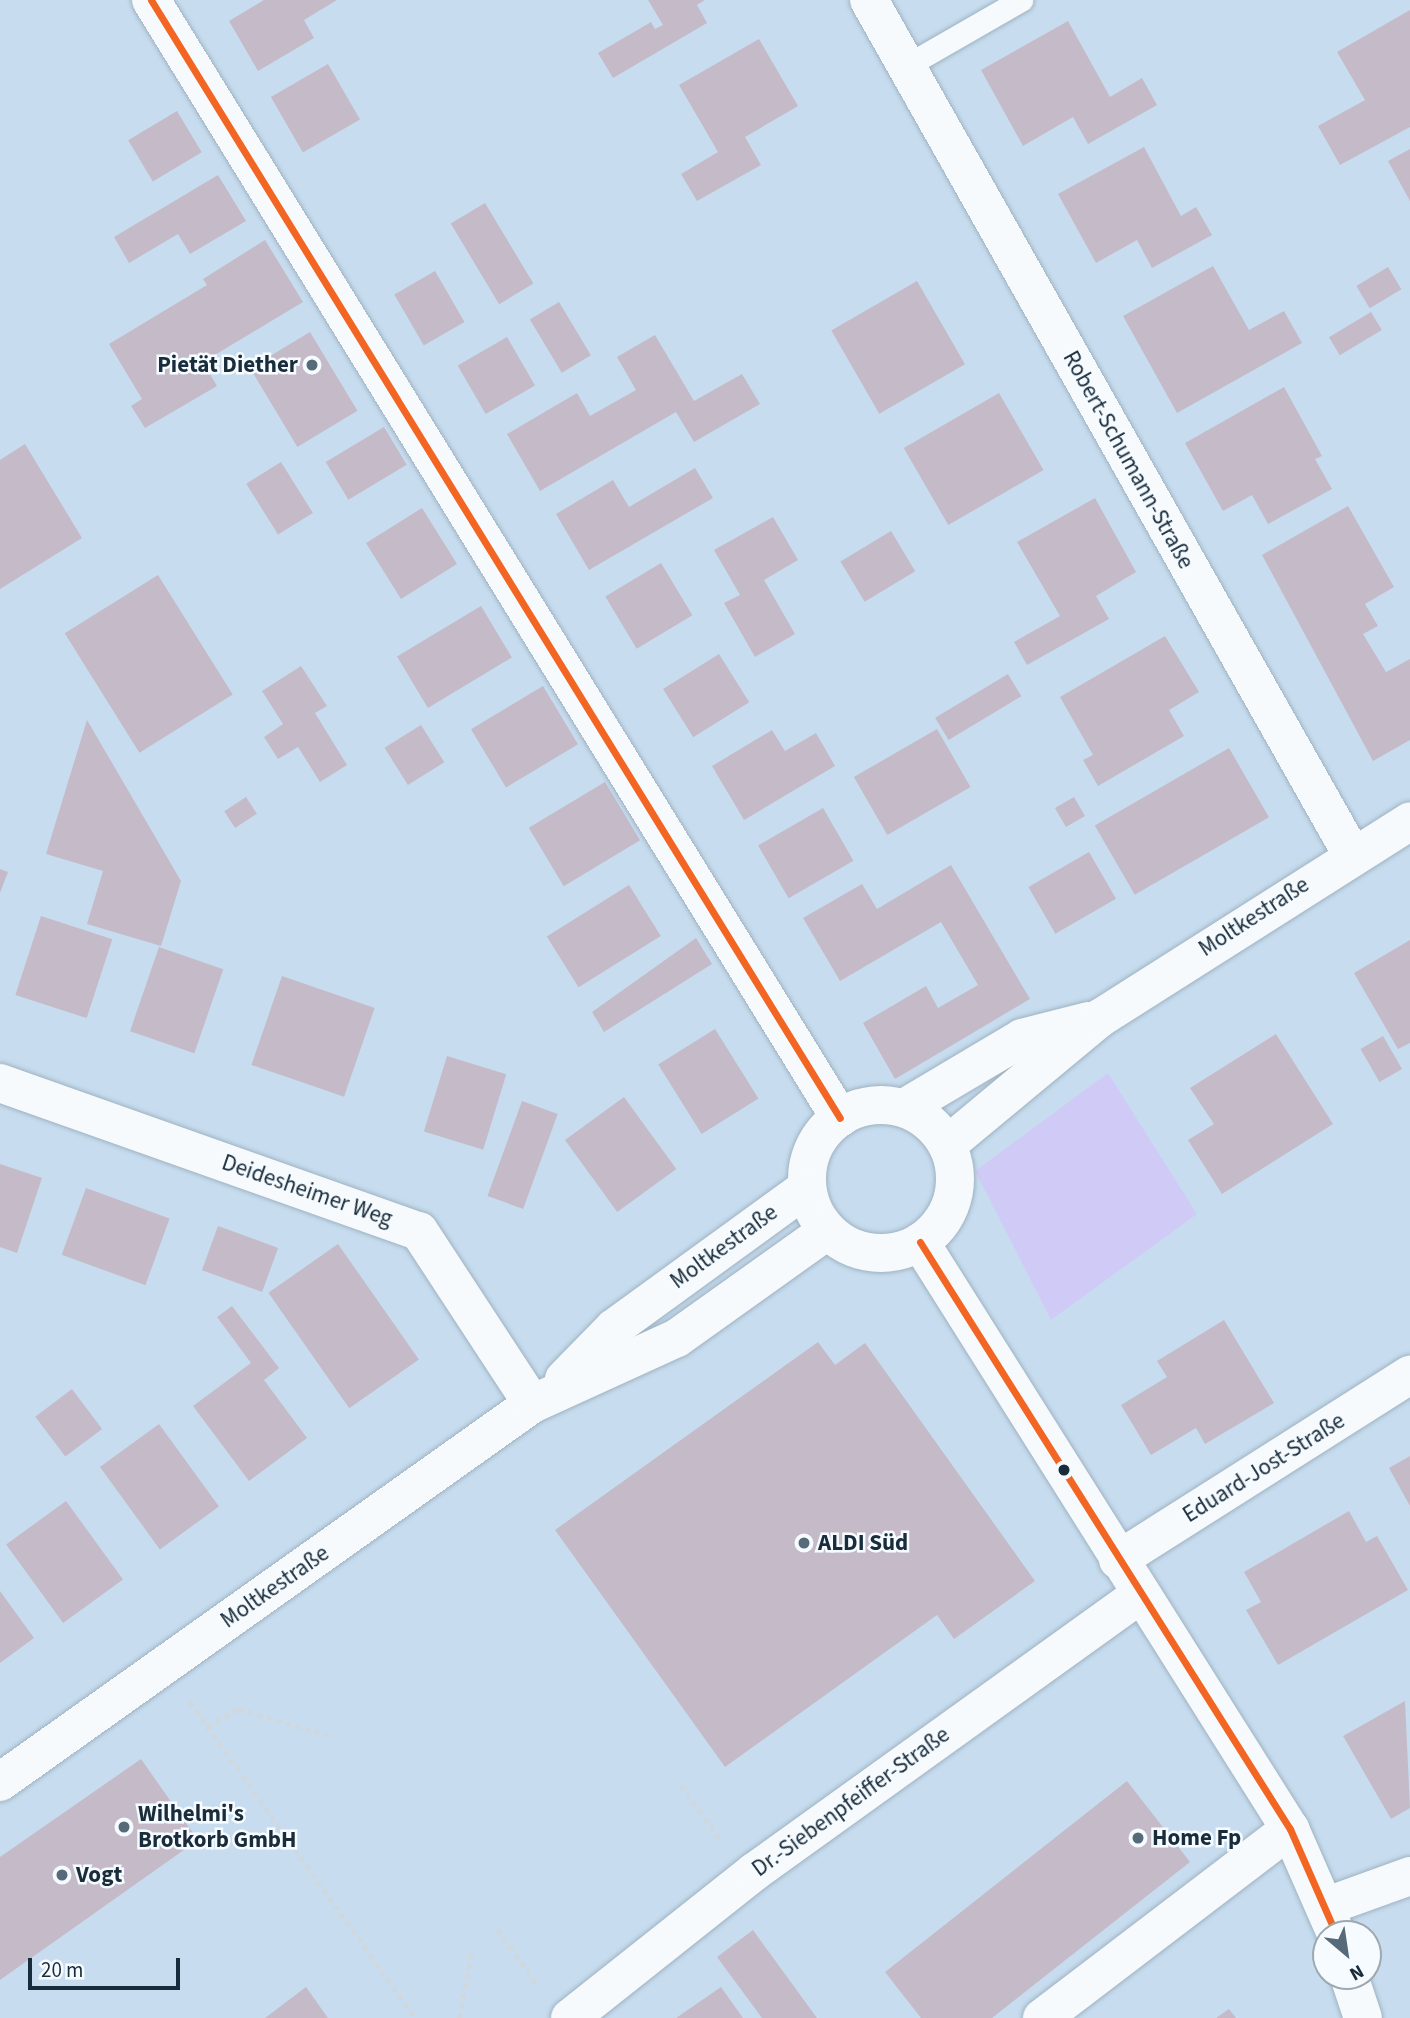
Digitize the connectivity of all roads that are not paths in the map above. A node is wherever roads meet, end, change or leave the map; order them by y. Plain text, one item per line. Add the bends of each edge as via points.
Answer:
1 (151, 0) edge
2 (869, 0) edge
3 (1021, 0) edge
4 (905, 66) junction
5 (1410, 821) edge
6 (1351, 853) junction
7 (1100, 1018) junction
8 (0, 1083) edge
9 (904, 1108) junction
10 (840, 1118) junction
11 (947, 1145) junction
12 (807, 1188) junction
13 (827, 1231) junction
14 (920, 1242) junction
15 (1410, 1375) edge
16 (541, 1399) junction
17 (1118, 1560) junction
18 (1139, 1595) junction
19 (0, 1782) edge
20 (1290, 1829) junction
21 (1410, 1876) edge
22 (1332, 1920) edge
23 (1354, 1990) edge
24 (557, 2007) edge
25 (1042, 2018) edge
26 (1363, 2018) edge

1 - 10 street
2 - 4 street, Robert-Schumann-Straße
3 - 4 lane
4 - 6 street, Robert-Schumann-Straße
5 - 6 street, Moltkestraße
6 - 7 street, Moltkestraße
7 - 9 street, Moltkestraße via 1023,1038
7 - 11 street, Moltkestraße
8 - 16 street, Deidesheimer Weg via 419,1231
9 - 10 street, Moltkestraße via 882,1105
9 - 11 street via 924,1119
10 - 12 street via 811,1155
11 - 14 street via 955,1180 951,1204
12 - 13 street, Moltkestraße
12 - 16 street, Moltkestraße via 614,1328
13 - 14 street via 858,1250 879,1254
13 - 16 street, Moltkestraße via 677,1338
14 - 17 street
15 - 17 street, Eduard-Jost-Straße
16 - 19 street, Moltkestraße
17 - 18 street
18 - 20 street
18 - 24 street, Dr.-Siebenpfeiffer-Straße via 754,1872
20 - 22 street
20 - 25 street
21 - 22 street
23 - 26 street

